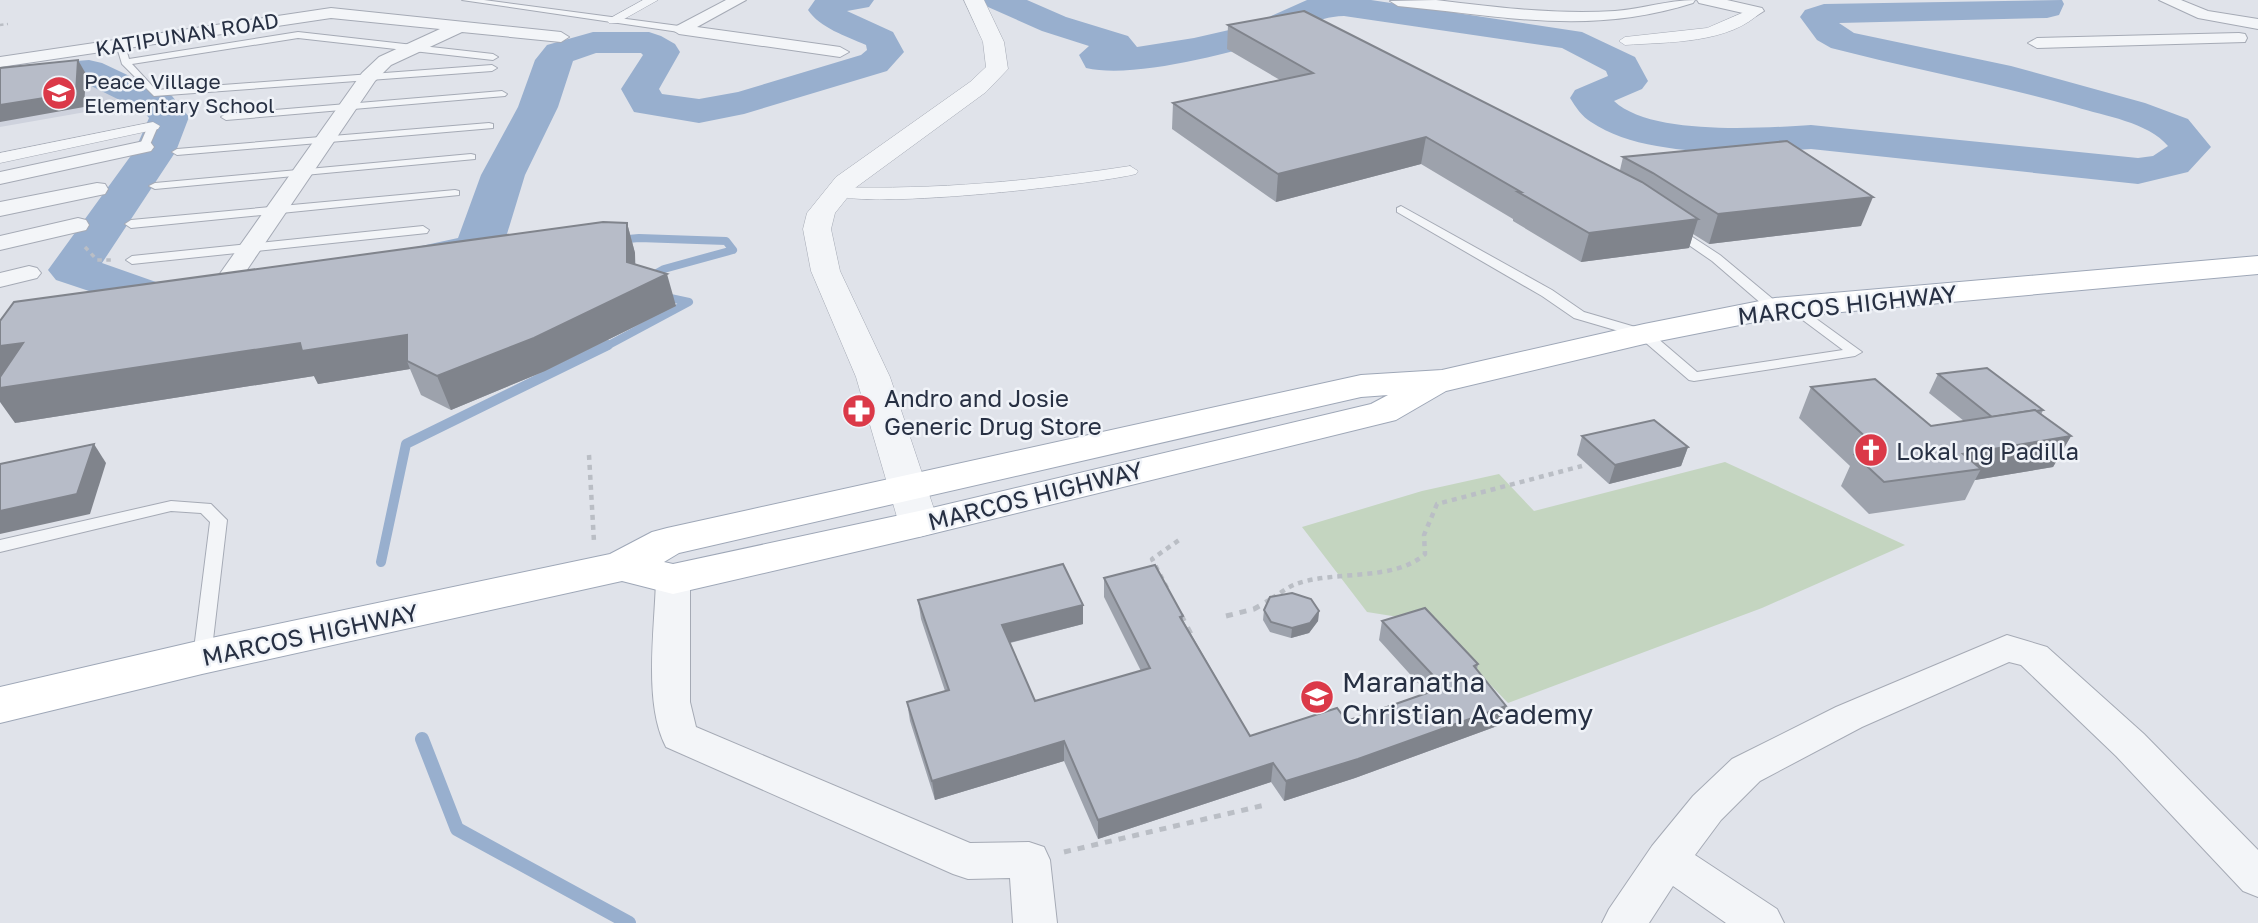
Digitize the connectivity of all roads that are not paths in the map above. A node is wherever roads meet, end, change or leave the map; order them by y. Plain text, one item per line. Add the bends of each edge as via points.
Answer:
1 (466, 0) edge
2 (652, 0) edge
3 (738, 0) edge
4 (974, 0) edge
5 (1687, 0) edge
6 (1705, 0) edge
7 (2168, 0) edge
8 (493, 2) edge
9 (1415, 3) edge
10 (1515, 6) edge
11 (1756, 11) joint
12 (2204, 15) junction
13 (613, 20) junction
14 (2258, 24) edge
15 (458, 27) junction
16 (680, 29) junction
17 (561, 37) dead end
18 (1625, 41) dead end
19 (2037, 43) dead end
20 (121, 44) junction
21 (412, 48) junction
22 (840, 52) dead end
23 (0, 62) edge
24 (125, 62) junction
25 (368, 78) junction
26 (502, 94) dead end
27 (348, 107) junction
28 (226, 117) dead end
29 (489, 125) dead end
30 (153, 126) joint
31 (326, 139) junction
32 (144, 147) joint
33 (177, 152) dead end
34 (471, 157) dead end
35 (0, 158) edge
36 (1130, 171) dead end
37 (303, 172) junction
38 (0, 178) edge
39 (155, 186) dead end
40 (97, 189) dead end
41 (836, 192) junction
42 (455, 193) dead end
43 (0, 209) edge
44 (1401, 210) dead end
45 (276, 211) junction
46 (1662, 220) edge
47 (131, 224) dead end
48 (78, 225) dead end
49 (423, 230) dead end
50 (0, 243) edge
51 (249, 248) junction
52 (132, 260) dead end
53 (2258, 265) edge
54 (29, 273) dead end
55 (230, 275) edge
56 (0, 280) edge
57 (1784, 307) junction
58 (1644, 334) junction
59 (913, 507) junction
60 (0, 546) edge
61 (609, 569) junction
62 (673, 579) junction
63 (202, 657) junction
64 (0, 705) edge
65 (1667, 859) junction
66 (2258, 878) edge
67 (1035, 923) edge
68 (1624, 923) edge
69 (1762, 923) edge

1 - 8 lane
2 - 13 street
3 - 16 street
4 - 41 street via 995,45 997,69
5 - 10 street via 1638,15 1564,17
6 - 11 street
7 - 12 street
8 - 13 lane
9 - 10 street
11 - 18 street via 1741,22 1710,32
12 - 14 street
12 - 19 street via 2244,42
13 - 16 lane
15 - 17 street, KATIPUNAN ROAD
15 - 20 street, KATIPUNAN ROAD via 331,13
15 - 21 street
16 - 22 street
20 - 23 street, KATIPUNAN ROAD
20 - 24 lane
21 - 24 lane via 298,35
21 - 25 street via 385,61
21 - 25 lane via 493,63
24 - 25 lane via 154,93
25 - 27 street
26 - 27 lane
27 - 28 lane
27 - 31 street
29 - 31 lane
30 - 32 lane
30 - 35 street
31 - 33 lane
31 - 37 street
32 - 38 street
34 - 37 lane
36 - 41 street via 960,191
37 - 39 lane
37 - 45 street
40 - 43 street
41 - 59 street via 819,216 816,232 833,295 872,375
42 - 45 lane
44 - 58 lane via 1579,315
45 - 47 lane
45 - 51 street
46 - 57 lane
48 - 50 street
49 - 51 lane
51 - 52 lane
51 - 55 street
53 - 57 main road, MARCOS HIGHWAY
54 - 56 street
57 - 58 main road, MARCOS HIGHWAY
57 - 58 lane via 1855,352 1694,377
58 - 59 main road, MARCOS HIGHWAY via 1442,381 1383,412
59 - 61 main road, MARCOS HIGHWAY via 667,542
59 - 62 main road, MARCOS HIGHWAY
60 - 63 lane via 171,506 205,508 219,520
61 - 62 main road, MARCOS HIGHWAY
61 - 63 main road, MARCOS HIGHWAY
62 - 67 street via 671,702 679,736 968,861 1029,860
63 - 64 main road, MARCOS HIGHWAY
65 - 66 street via 1707,808 1746,770 1849,717 2007,648 2034,656 2130,746
65 - 68 street
65 - 69 street

